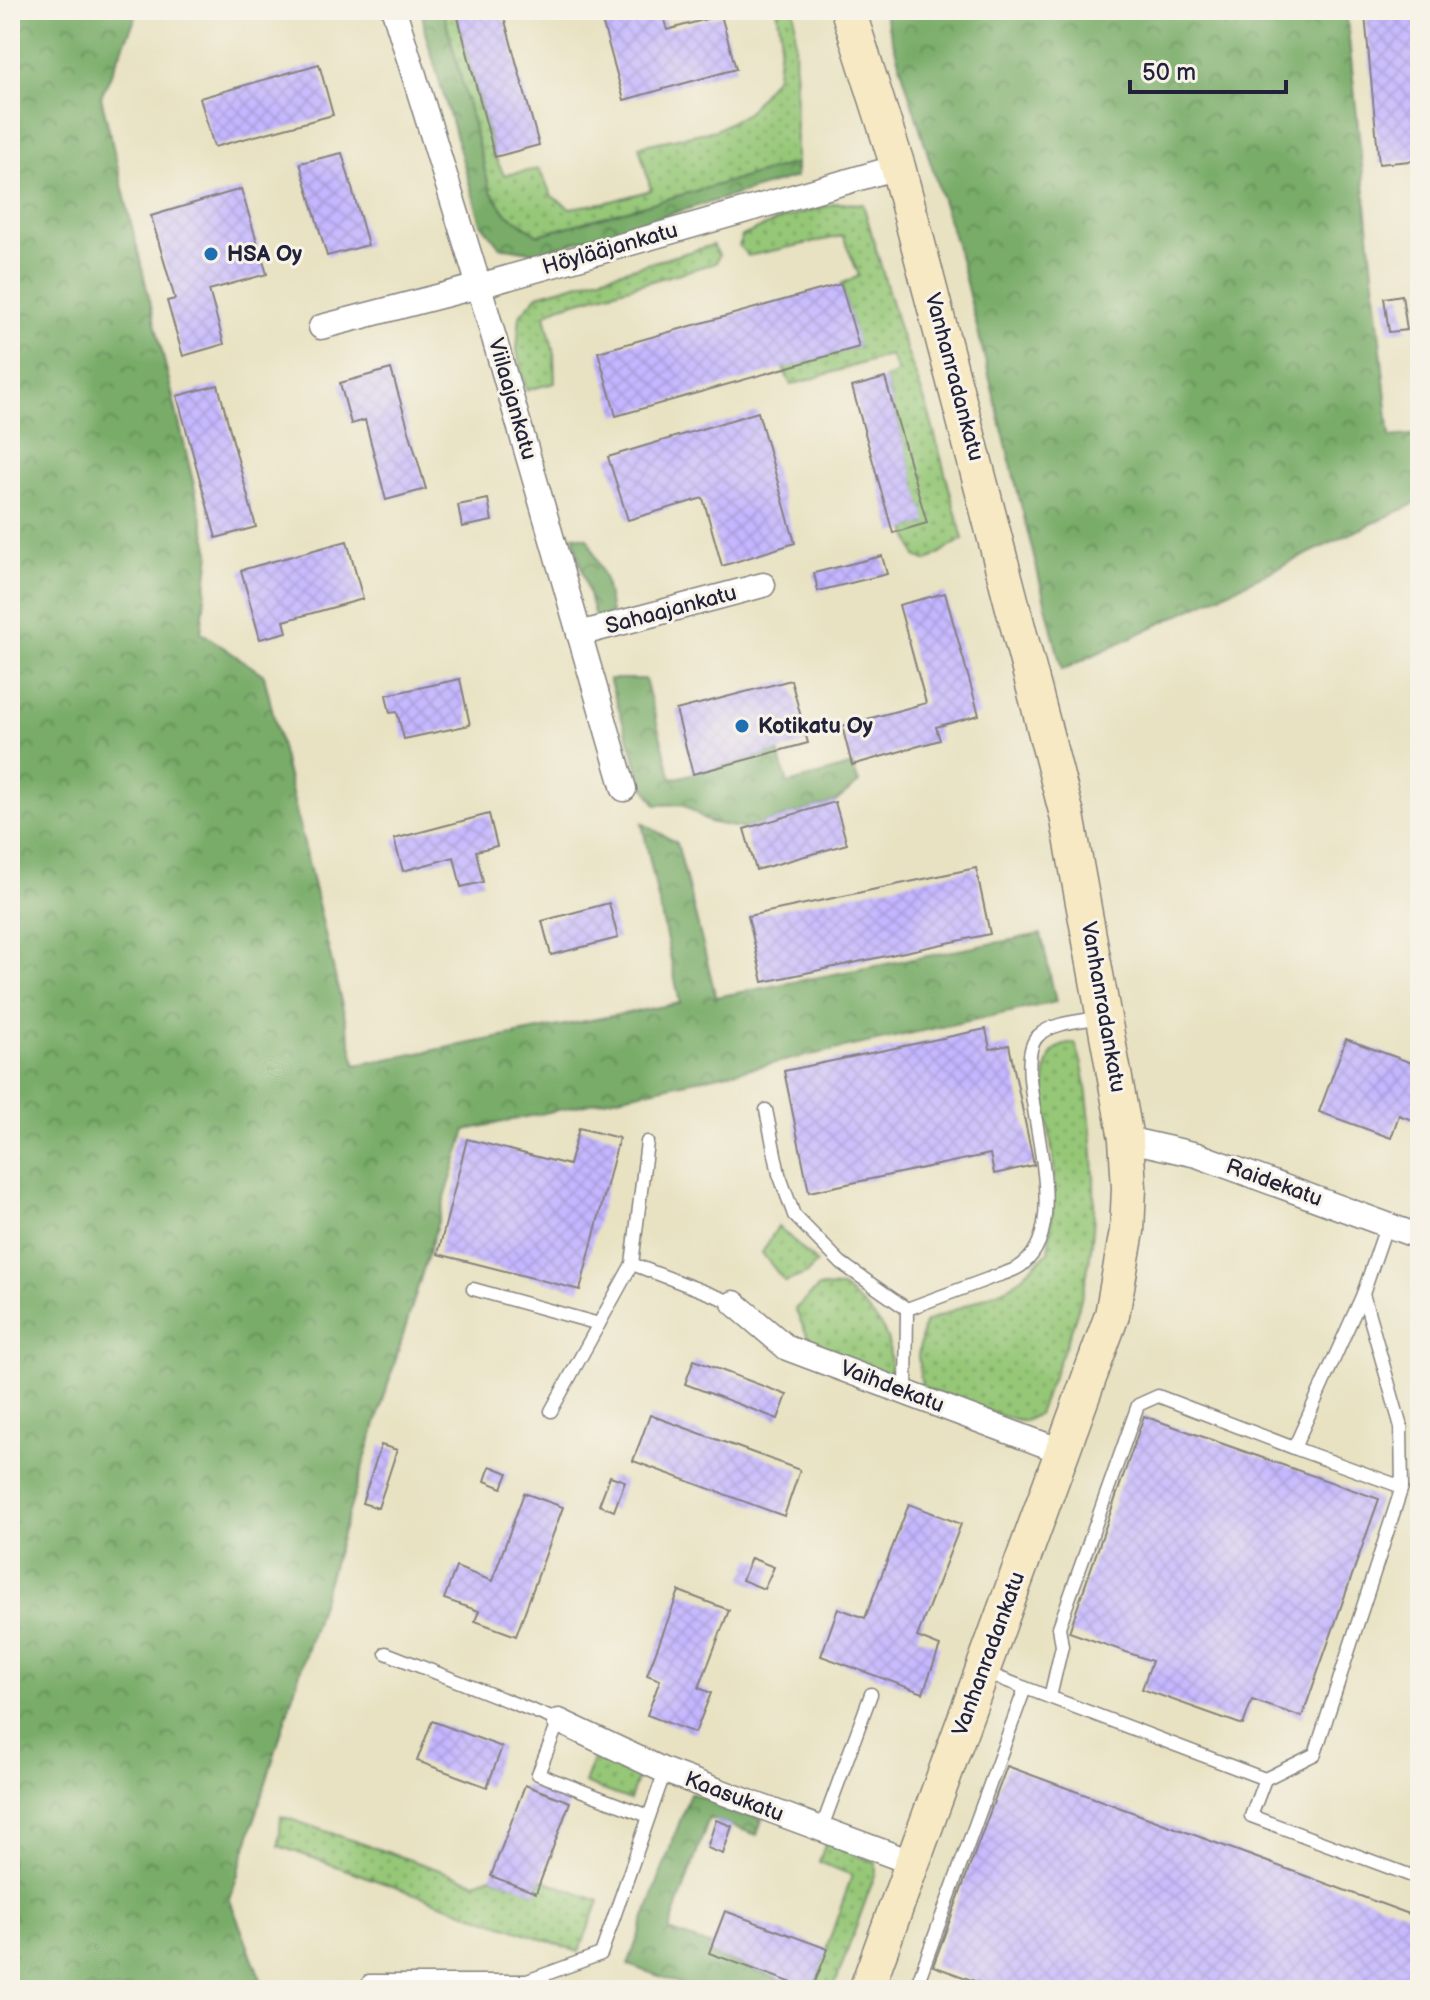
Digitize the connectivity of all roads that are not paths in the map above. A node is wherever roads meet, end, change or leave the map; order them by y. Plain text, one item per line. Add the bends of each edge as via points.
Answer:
1 (394, 10) edge
2 (848, 10) edge
3 (898, 167) junction
4 (479, 286) junction
5 (321, 327) dead end
6 (763, 585) dead end
7 (579, 634) junction
8 (624, 789) dead end
9 (1106, 1016) junction
10 (766, 1110) dead end
11 (1126, 1139) junction
12 (647, 1142) dead end
13 (1387, 1224) junction
14 (1420, 1237) edge
15 (632, 1264) junction
16 (473, 1289) dead end
17 (1363, 1294) junction
18 (734, 1303) joint
19 (907, 1309) junction
20 (599, 1324) junction
21 (906, 1393) junction
22 (551, 1411) dead end
23 (1294, 1448) junction
24 (1061, 1451) junction
25 (1402, 1487) junction
26 (386, 1653) dead end
27 (983, 1671) junction
28 (1025, 1688) junction
29 (871, 1694) dead end
30 (1050, 1697) junction
31 (559, 1721) junction
32 (665, 1771) junction
33 (1265, 1779) junction
34 (648, 1816) junction
35 (821, 1830) junction
36 (913, 1863) junction
37 (1420, 1879) edge
38 (369, 1981) dead end
39 (866, 1990) edge
40 (915, 1990) edge

1 - 4 street, Viilaajankatu
2 - 3 street, Vanhanradankatu
3 - 4 street, Höylääjankatu
3 - 9 street, Vanhanradankatu via 1067,815
4 - 5 street, Höylääjankatu
4 - 7 street, Viilaajankatu
6 - 7 street, Sahaajankatu
7 - 8 street, Viilaajankatu
9 - 11 street, Vanhanradankatu
9 - 19 lane via 1048,1030 1031,1047 1046,1221 1038,1246 1021,1266
10 - 19 lane via 794,1215 841,1263
11 - 13 street, Raidekatu via 1197,1155
11 - 24 street, Vanhanradankatu via 1127,1231 1112,1315
12 - 15 lane
13 - 14 street, Raidekatu
13 - 17 lane
15 - 18 lane
15 - 20 lane
16 - 20 lane
17 - 23 lane
17 - 25 lane via 1401,1427
18 - 21 street, Vaihdekatu via 787,1348
19 - 21 lane
20 - 22 lane
21 - 24 street, Vaihdekatu
23 - 25 lane
23 - 30 lane via 1158,1396 1138,1405 1059,1627 1062,1646
24 - 27 street, Vanhanradankatu
25 - 33 lane via 1315,1754
26 - 31 lane
27 - 28 lane
27 - 36 street, Vanhanradankatu
28 - 30 lane
28 - 40 lane
29 - 35 lane
30 - 33 lane
31 - 32 street, Kaasukatu
31 - 34 lane via 538,1774
32 - 34 lane
32 - 35 street, Kaasukatu
33 - 37 lane via 1251,1816
34 - 38 lane via 601,1954 527,1981
35 - 36 street, Kaasukatu
36 - 39 street, Vanhanradankatu

